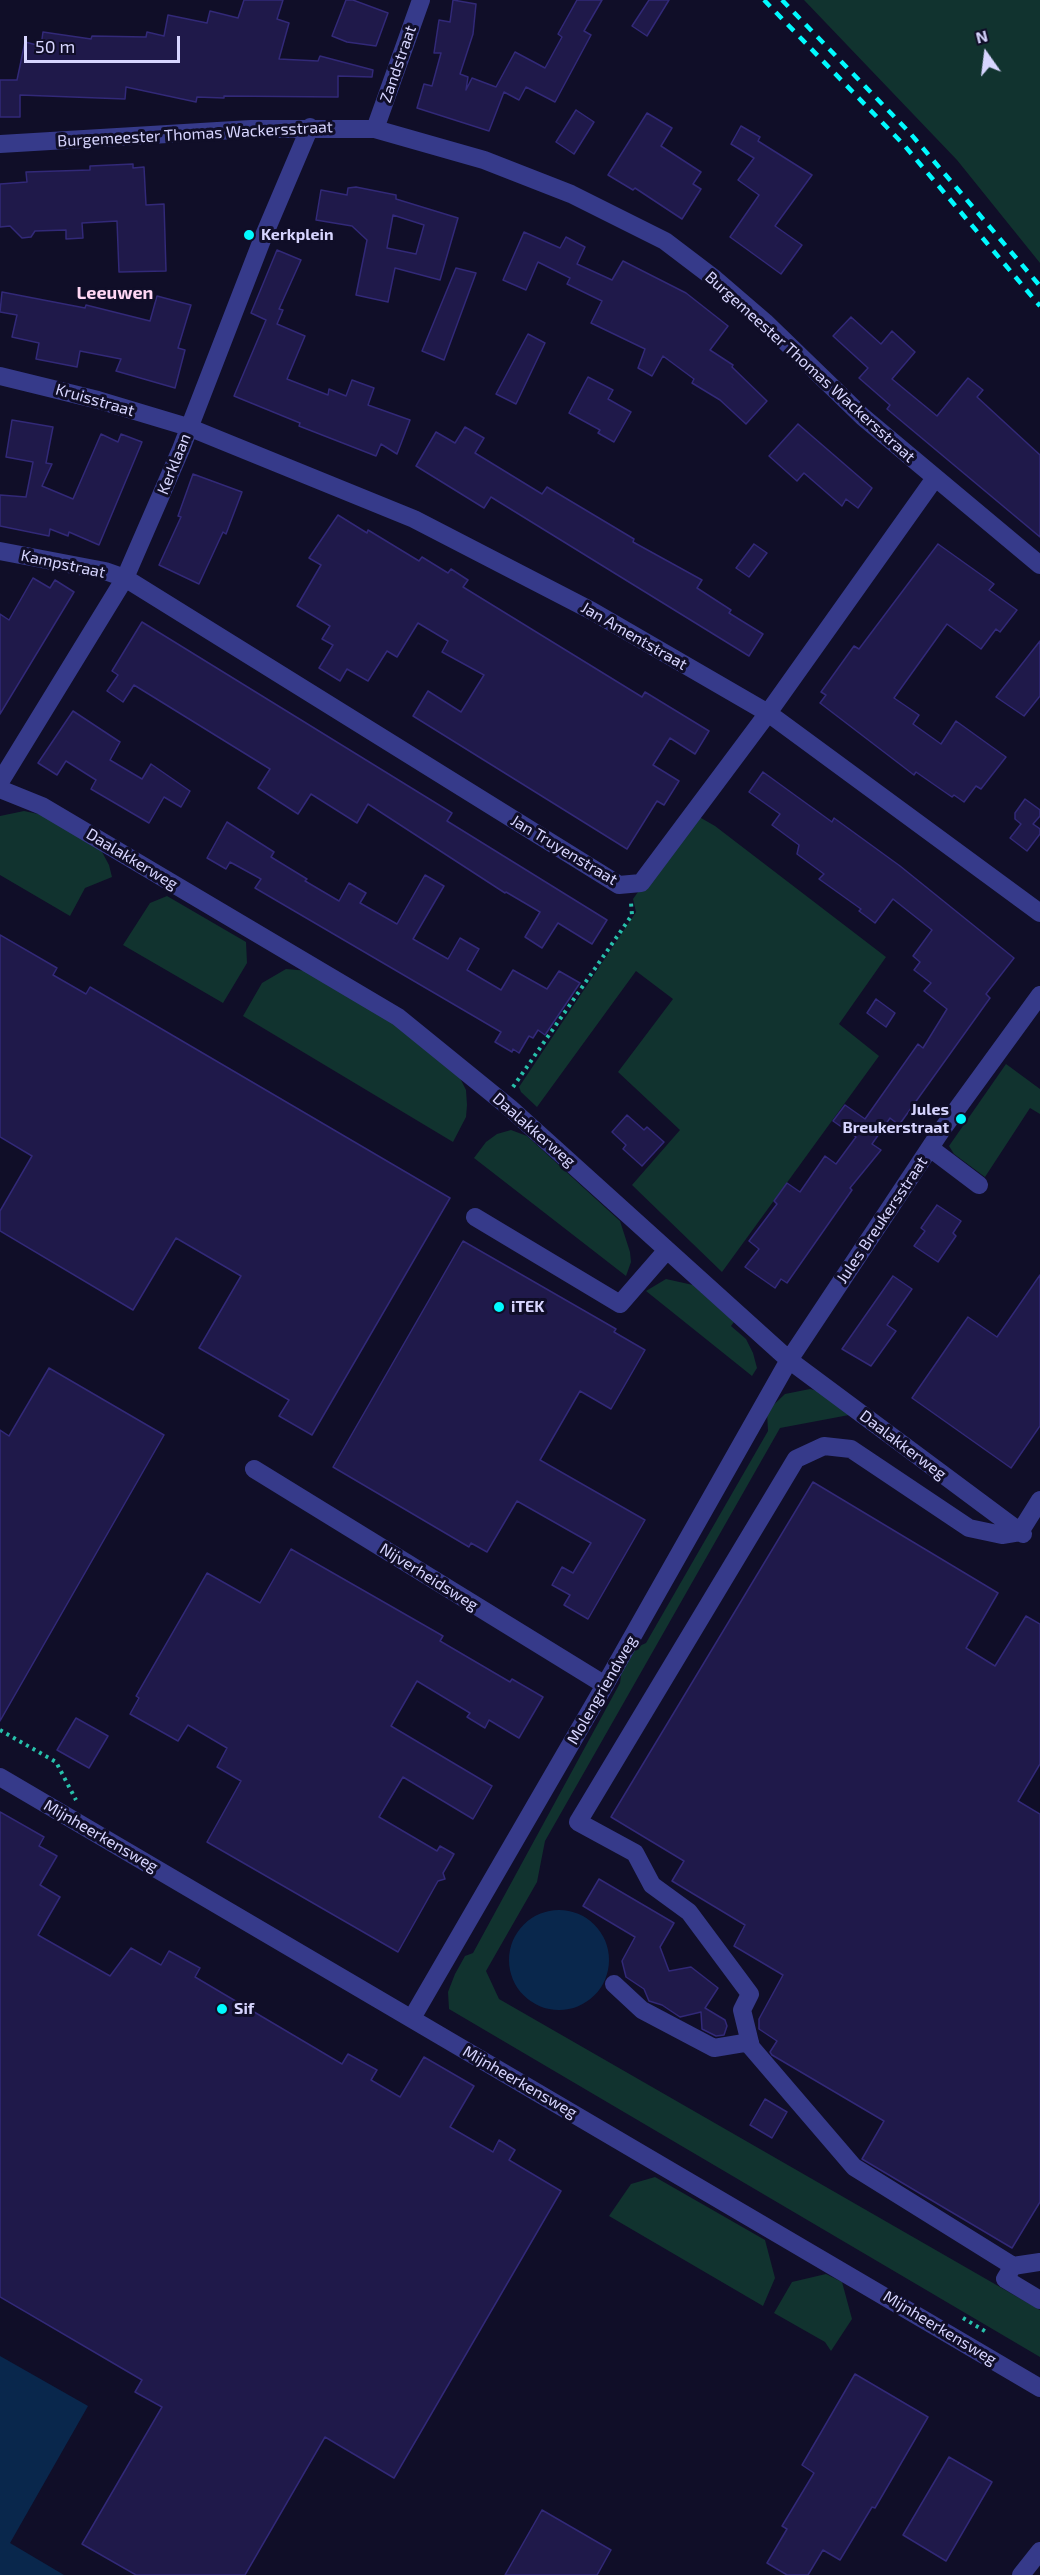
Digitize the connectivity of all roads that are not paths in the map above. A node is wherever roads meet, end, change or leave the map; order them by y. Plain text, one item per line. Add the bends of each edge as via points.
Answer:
1 (421, 0) edge
2 (310, 127) junction
3 (375, 129) junction
4 (0, 144) edge
5 (0, 376) edge
6 (188, 427) junction
7 (935, 478) junction
8 (0, 551) edge
9 (1040, 565) edge
10 (124, 578) junction
11 (768, 713) junction
12 (0, 782) edge
13 (0, 789) edge
14 (1040, 913) edge
15 (1040, 995) edge
16 (930, 1148) junction
17 (979, 1185) dead end
18 (475, 1217) dead end
19 (667, 1250) junction
20 (789, 1360) junction
21 (254, 1469) dead end
22 (1040, 1500) edge
23 (1022, 1533) junction
24 (606, 1685) junction
25 (0, 1777) edge
26 (615, 1984) dead end
27 (412, 2018) junction
28 (750, 2042) junction
29 (1040, 2262) edge
30 (1013, 2266) junction
31 (1040, 2300) edge
32 (1040, 2388) edge
33 (1040, 2551) edge
34 (1022, 2575) edge

1 - 3 street, Zandstraat
2 - 3 street, Burgemeester Thomas Wackersstraat
2 - 4 street, Burgemeester Thomas Wackersstraat
2 - 6 street, Kerklaan
3 - 7 street, Burgemeester Thomas Wackersstraat via 484,160 571,194 665,242 765,322 863,417
5 - 6 street, Kruisstraat
6 - 10 street, Kerklaan
6 - 11 street, Jan Amentstraat via 414,519 592,610
7 - 9 street, Burgemeester Thomas Wackersstraat
7 - 11 street, Jan Truyenstraat
8 - 10 street, Kampstraat
10 - 11 street, Jan Truyenstraat via 619,885 641,883
10 - 12 street, Kerklaan
11 - 14 street, Jan Amentstraat
13 - 19 street, Daalakkerweg via 42,806 398,1017 502,1102
15 - 16 street, Jules Breukersstraat
16 - 17 street
16 - 20 street, Jules Breukersstraat
18 - 19 street via 620,1304
19 - 20 street, Daalakkerweg
20 - 23 street, Daalakkerweg
20 - 24 street, Molengriendweg
21 - 24 street, Nijverheidsweg
22 - 23 street
23 - 28 street via 1002,1535 969,1528 851,1449 824,1446 796,1459 578,1822 635,1853 652,1885 689,1912 750,1994 742,2010
24 - 27 street, Molengriendweg
25 - 27 street, Mijnheerkensweg
26 - 28 street via 642,2010 714,2048
27 - 32 street, Mijnheerkensweg
28 - 30 street via 854,2167
29 - 30 street
30 - 31 street via 1005,2279
33 - 34 street

